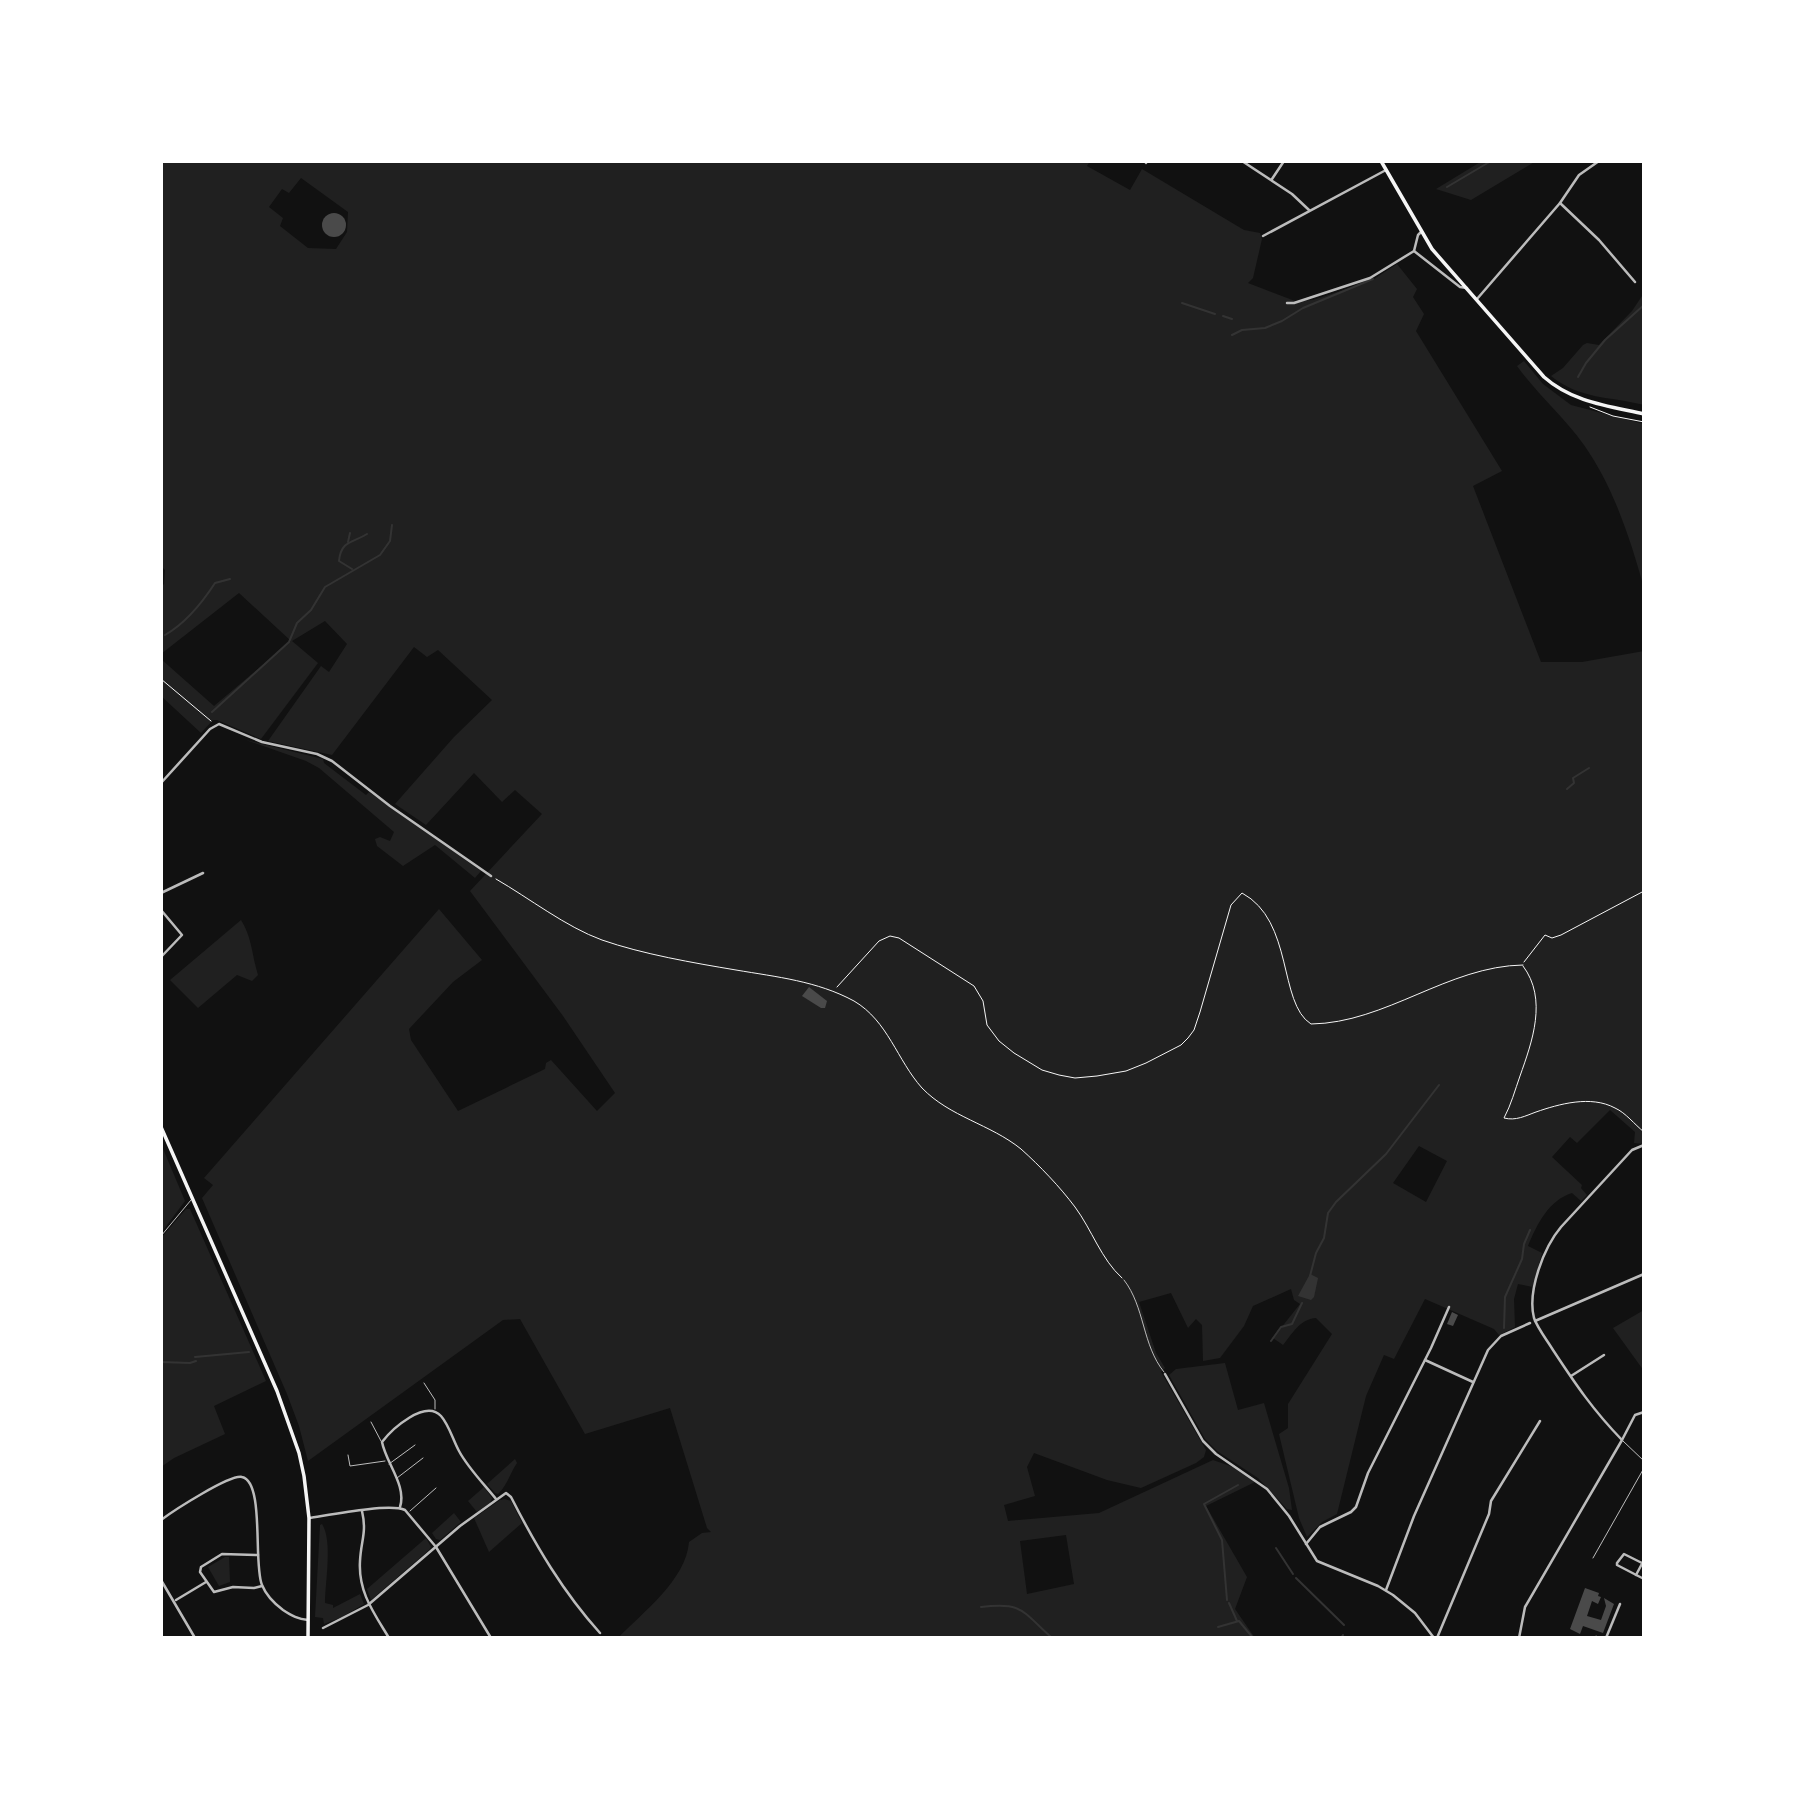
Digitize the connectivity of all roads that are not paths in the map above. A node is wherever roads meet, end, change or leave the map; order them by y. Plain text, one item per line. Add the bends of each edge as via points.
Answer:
1 (1242, 161) edge
2 (1284, 161) edge
3 (1381, 161) edge
4 (1599, 161) edge
5 (1386, 170) junction
6 (1272, 179) junction
7 (1560, 203) junction
8 (1310, 211) junction
9 (1421, 232) junction
10 (1263, 236) dead end
11 (1414, 251) junction
12 (1635, 282) dead end
13 (1467, 288) junction
14 (1477, 299) junction
15 (1287, 303) dead end
16 (1644, 414) edge
17 (161, 783) edge
18 (203, 873) dead end
19 (491, 876) road end
20 (161, 884) edge
21 (162, 893) edge
22 (161, 910) edge
23 (161, 957) edge
24 (161, 1127) edge
25 (1643, 1145) edge
26 (192, 1198) junction
27 (161, 1236) edge
28 (1644, 1274) edge
29 (1124, 1280) road end
30 (1449, 1307) dead end
31 (1535, 1321) junction
32 (1530, 1323) dead end
33 (1604, 1355) dead end
34 (1425, 1360) junction
35 (1165, 1374) joint
36 (1570, 1377) junction
37 (1473, 1382) junction
38 (424, 1383) dead end
39 (434, 1411) junction
40 (1644, 1412) edge
41 (1539, 1421) dead end
42 (371, 1422) dead end
43 (1622, 1440) junction
44 (382, 1442) junction
45 (415, 1445) dead end
46 (348, 1455) dead end
47 (423, 1458) dead end
48 (1644, 1461) edge
49 (388, 1462) junction
50 (1644, 1468) edge
51 (396, 1479) junction
52 (436, 1488) dead end
53 (496, 1499) junction
54 (400, 1507) junction
55 (362, 1511) junction
56 (409, 1513) junction
57 (309, 1518) junction
58 (161, 1520) edge
59 (1306, 1544) junction
60 (436, 1547) junction
61 (258, 1555) junction
62 (1593, 1558) dead end
63 (1643, 1561) edge
64 (1636, 1575) junction
65 (1644, 1579) edge
66 (161, 1580) edge
67 (206, 1582) junction
68 (262, 1586) junction
69 (1386, 1590) junction
70 (175, 1601) junction
71 (1619, 1604) dead end
72 (368, 1605) junction
73 (308, 1620) junction
74 (323, 1628) dead end
75 (600, 1633) dead end
76 (195, 1638) edge
77 (308, 1638) edge
78 (389, 1638) edge
79 (491, 1638) edge
80 (1436, 1638) edge
81 (1519, 1638) edge
82 (1606, 1638) edge

1 - 6 street
2 - 6 street
3 - 5 main road
4 - 7 street via 1579,175
5 - 8 street
5 - 9 main road
6 - 8 street
7 - 12 street via 1600,240
7 - 14 street
8 - 10 street
9 - 11 street
9 - 13 main road
11 - 13 street
11 - 15 street via 1370,278
13 - 14 main road
14 - 16 main road via 1560,390
17 - 19 street via 216,724 332,761
18 - 21 street
20 - 21 street
22 - 23 street via 182,935
24 - 26 main road
25 - 31 street via 1632,1150 1550,1241 1533,1296
26 - 27 lane
26 - 57 main road via 285,1410 304,1476
28 - 31 street
29 - 35 lane via 1135,1296
30 - 34 street
31 - 36 street
32 - 37 street via 1492,1344
33 - 36 street
34 - 37 street
34 - 59 street via 1368,1473 1356,1507 1320,1527
35 - 59 street via 1203,1441 1267,1489
36 - 43 street
37 - 69 street
38 - 39 lane via 435,1400
39 - 44 street via 414,1415
39 - 53 street
40 - 43 street via 1635,1415
41 - 80 street via 1491,1501
42 - 44 lane
43 - 48 lane
43 - 81 street via 1529,1600
44 - 49 street
45 - 49 lane
46 - 49 lane via 350,1466
47 - 51 lane
49 - 51 street
50 - 62 lane
51 - 54 street via 402,1496
52 - 56 lane
53 - 60 street
53 - 75 street via 506,1493 511,1497 573,1604
54 - 55 street
54 - 56 street
55 - 57 street
55 - 72 street via 365,1534 360,1572
56 - 60 street
57 - 73 main road
58 - 61 street via 240,1476 250,1482 254,1493
59 - 69 street via 1319,1563
60 - 72 street
60 - 79 street
61 - 67 street via 218,1556 201,1567
61 - 68 street
63 - 64 street
63 - 64 street via 1624,1554 1617,1561
64 - 65 street
66 - 70 street
67 - 68 street via 214,1592
67 - 70 street
68 - 73 street via 285,1611
69 - 80 street
70 - 76 street
71 - 82 street
72 - 74 street
72 - 78 street
73 - 77 main road

